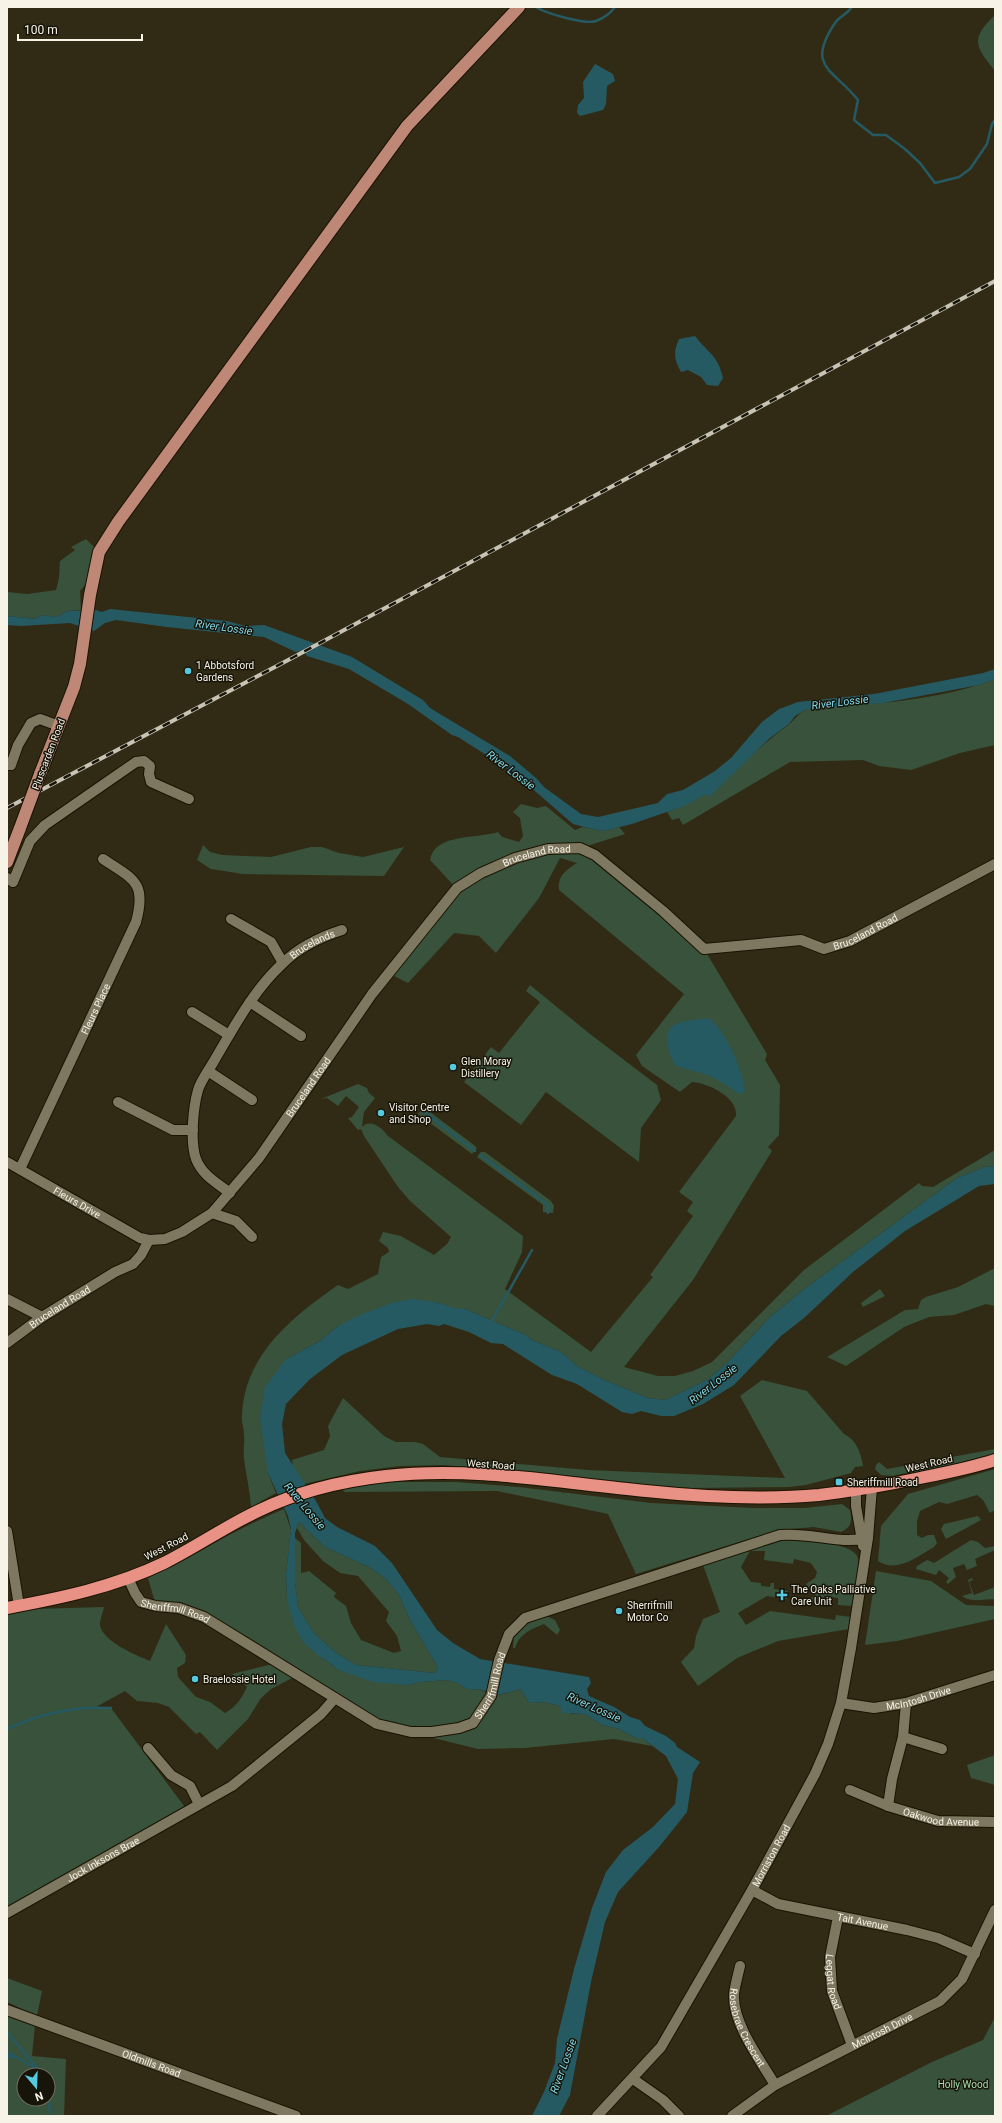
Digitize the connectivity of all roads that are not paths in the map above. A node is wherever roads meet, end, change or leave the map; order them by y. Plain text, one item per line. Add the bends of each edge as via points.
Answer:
1 (517, 10) edge
2 (59, 726) junction
3 (7, 765) edge
4 (189, 799) dead end
5 (102, 859) dead end
6 (7, 862) edge
7 (995, 864) edge
8 (7, 878) edge
9 (231, 919) dead end
10 (342, 930) dead end
11 (283, 963) junction
12 (250, 1002) junction
13 (192, 1012) dead end
14 (229, 1035) junction
15 (301, 1036) dead end
16 (208, 1071) junction
17 (252, 1100) dead end
18 (118, 1102) dead end
19 (193, 1130) junction
20 (7, 1162) edge
21 (20, 1169) junction
22 (230, 1193) junction
23 (212, 1213) junction
24 (252, 1237) dead end
25 (149, 1240) junction
26 (7, 1299) edge
27 (42, 1317) junction
28 (7, 1343) edge
29 (995, 1460) edge
30 (872, 1487) junction
31 (856, 1490) junction
32 (7, 1531) edge
33 (865, 1539) junction
34 (128, 1578) junction
35 (13, 1606) edge
36 (995, 1675) edge
37 (335, 1698) junction
38 (841, 1702) junction
39 (906, 1703) junction
40 (902, 1737) junction
41 (148, 1748) dead end
42 (942, 1749) dead end
43 (850, 1790) dead end
44 (199, 1804) junction
45 (888, 1806) junction
46 (995, 1822) edge
47 (752, 1890) junction
48 (995, 1910) edge
49 (7, 1913) edge
50 (838, 1917) junction
51 (974, 1954) junction
52 (740, 1966) dead end
53 (7, 2010) edge
54 (852, 2045) junction
55 (633, 2079) junction
56 (775, 2085) junction
57 (296, 2116) edge
58 (597, 2116) edge
59 (679, 2116) edge
60 (732, 2116) edge

1 - 2 main road, Pluscarden Road via 407,126 118,522 99,552 84,644 74,687
2 - 3 street via 40,719 31,723 18,745 11,765
2 - 6 main road, Pluscarden Road, bridge
4 - 8 street via 152,782 150,766 144,761 136,762 45,825 30,841 14,882
5 - 21 street, Fleurs Place via 132,879 140,891 141,904 136,922
7 - 22 street, Bruceland Road via 850,941 833,947 824,949 801,940 704,949 663,911 595,855 580,848 548,849 515,858 457,888 372,994 259,1158
9 - 11 street, Brucelands via 271,942
10 - 11 street, Brucelands via 317,938
11 - 12 street, Brucelands via 263,983
12 - 14 street, Brucelands
12 - 15 street
13 - 14 street
14 - 16 street, Brucelands
16 - 17 street
16 - 19 street, Brucelands via 198,1088
18 - 19 street via 173,1130
19 - 22 street, Brucelands via 196,1159 204,1174
20 - 21 street, Fleurs Drive
21 - 25 street, Fleurs Drive via 140,1238
22 - 23 street, Bruceland Road
23 - 24 street via 236,1221
23 - 25 street, Bruceland Road via 182,1232 165,1239
25 - 27 street, Bruceland Road via 133,1264
26 - 27 street
27 - 28 street, Bruceland Road
29 - 30 highway, West Road
30 - 31 highway, West Road
30 - 33 street, Morriston Road
31 - 33 street, Morriston Road via 856,1506
31 - 34 highway, West Road via 795,1496 703,1496 453,1473 389,1475 345,1481 277,1502 164,1563
32 - 35 street
33 - 37 street, Sheriffmill Road via 842,1541 806,1534 780,1535 525,1618 509,1634 499,1660 491,1696 473,1723 459,1728 411,1732 377,1724
33 - 38 street, Morriston Road via 852,1648
34 - 35 highway, West Road via 64,1598
34 - 37 street, Sheriffmill Road via 141,1602 179,1608 204,1617
36 - 39 street, McIntosh Drive
37 - 44 street, Jock Inksons Brae via 321,1714 252,1771 232,1786
38 - 39 street, McIntosh Drive via 874,1708
38 - 47 street, Morriston Road via 828,1744 815,1774
39 - 40 street
40 - 42 street
40 - 45 street
41 - 44 street via 171,1775 190,1786
43 - 45 street, Oakwood Avenue
44 - 49 street, Jock Inksons Brae
45 - 46 street, Oakwood Avenue via 938,1821
47 - 50 street, Tait Avenue via 778,1904
47 - 55 street, Morriston Road via 661,2047
48 - 51 street, McIntosh Drive
50 - 51 street, Tait Avenue via 938,1938
50 - 54 street, Leggat Road via 830,1957 832,1991
51 - 54 street, McIntosh Drive via 962,1979 940,2001
52 - 56 street, Rosebrae Crescent via 734,1995 736,2011 748,2039
53 - 57 street, Oldmills Road
54 - 56 street, McIntosh Drive
55 - 58 street, Morriston Road
55 - 59 street via 663,2100
56 - 60 street, McIntosh Drive

